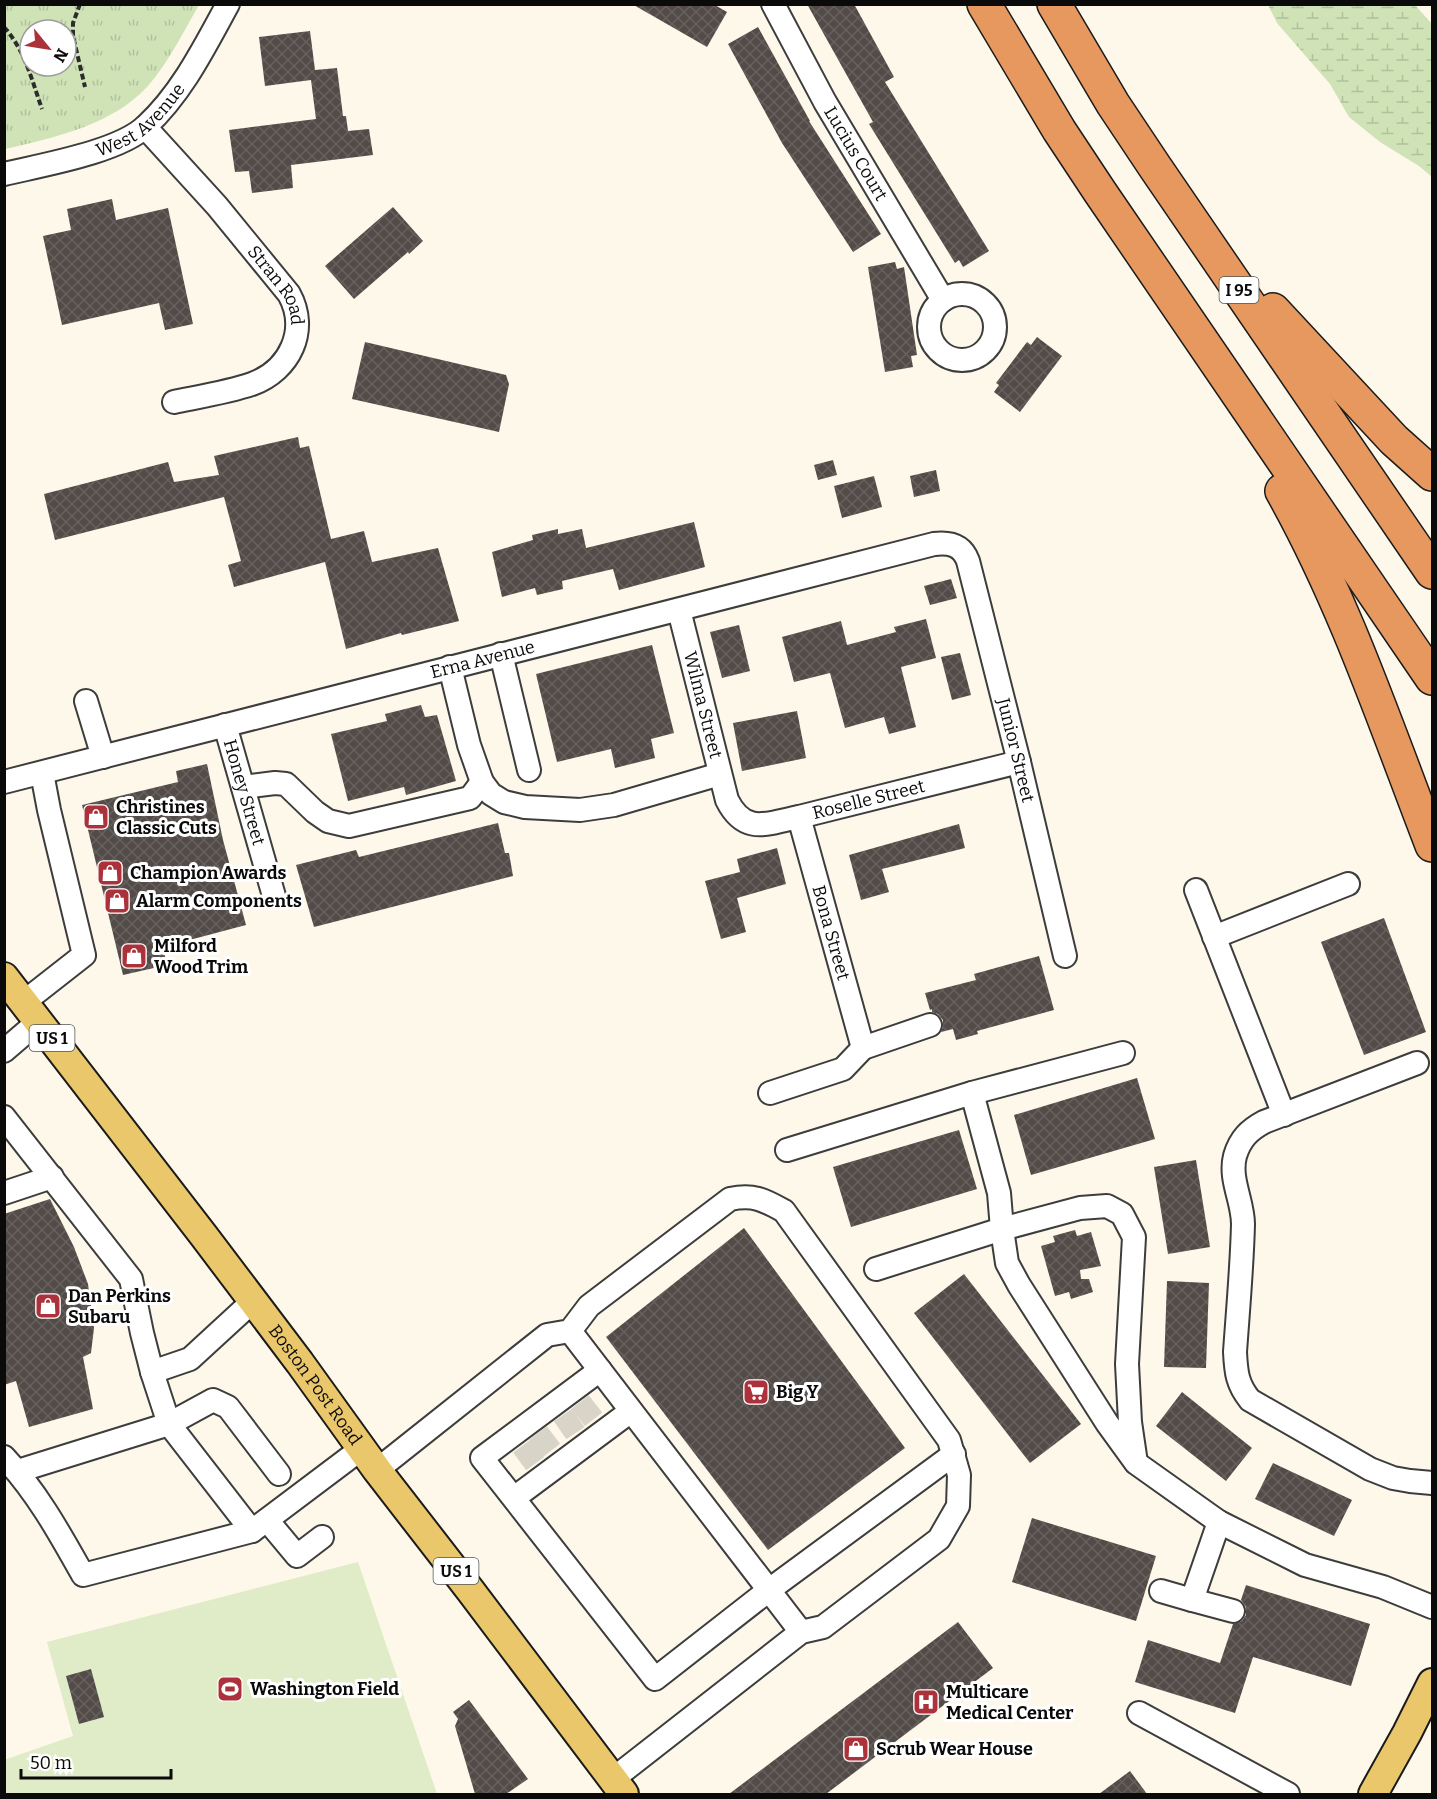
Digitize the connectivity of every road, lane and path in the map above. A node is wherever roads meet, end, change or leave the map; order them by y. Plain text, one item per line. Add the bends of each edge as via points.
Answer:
1 (80, 4) edge
2 (228, 4) edge
3 (773, 4) edge
4 (984, 4) edge
5 (1054, 4) edge
6 (4, 27) edge
7 (85, 87) dead end
8 (42, 109) dead end
9 (145, 127) junction
10 (4, 174) edge
11 (1195, 226) junction
12 (943, 300) dead end
13 (1183, 314) junction
14 (174, 402) dead end
15 (1432, 474) edge
16 (958, 547) joint
17 (1432, 572) edge
18 (679, 610) junction
19 (501, 654) junction
20 (450, 667) junction
21 (1432, 678) edge
22 (86, 701) dead end
23 (225, 725) junction
24 (103, 757) junction
25 (1020, 762) junction
26 (529, 770) dead end
27 (42, 772) junction
28 (720, 774) junction
29 (4, 782) edge
30 (482, 782) junction
31 (243, 787) junction
32 (727, 800) joint
33 (800, 817) junction
34 (1432, 845) edge
35 (1348, 884) dead end
36 (1196, 890) dead end
37 (274, 896) dead end
38 (1214, 937) junction
39 (1065, 956) dead end
40 (4, 977) edge
41 (31, 1012) junction
42 (930, 1025) dead end
43 (863, 1048) junction
44 (4, 1051) edge
45 (1123, 1053) dead end
46 (1417, 1063) dead end
47 (771, 1093) dead end
48 (972, 1093) junction
49 (1284, 1115) junction
50 (4, 1117) edge
51 (787, 1150) dead end
52 (52, 1177) junction
53 (4, 1193) edge
54 (1002, 1229) junction
55 (876, 1269) dead end
56 (253, 1301) junction
57 (570, 1331) junction
58 (600, 1370) junction
59 (152, 1372) junction
60 (631, 1411) junction
61 (169, 1424) junction
62 (954, 1454) junction
63 (369, 1460) junction
64 (1136, 1463) junction
65 (11, 1464) edge
66 (279, 1474) dead end
67 (1432, 1483) edge
68 (514, 1498) junction
69 (1219, 1522) junction
70 (260, 1525) junction
71 (322, 1537) dead end
72 (769, 1590) junction
73 (1161, 1591) dead end
74 (1192, 1600) junction
75 (1432, 1606) edge
76 (1233, 1611) dead end
77 (801, 1632) junction
78 (1432, 1683) edge
79 (1139, 1713) dead end
80 (618, 1787) edge
81 (1288, 1794) edge
82 (1373, 1794) edge

1 - 7 path via 73,36
2 - 9 street, West Avenue via 178,87
3 - 12 street, Lucius Court via 825,102
4 - 13 highway via 1059,130
5 - 11 highway, I 95 via 1113,104
6 - 8 path via 21,50
9 - 10 street, West Avenue via 93,152
9 - 14 street, Stran Road via 289,294 297,318 294,345 267,376 252,384
11 - 15 highway via 1394,440
11 - 17 highway, I 95
13 - 21 highway
13 - 34 highway via 1324,573
16 - 18 street, Erna Avenue via 934,544
16 - 25 street, Junior Street via 968,561
18 - 19 street, Erna Avenue
18 - 28 street, Wilma Street
19 - 20 street, Erna Avenue
19 - 26 street
20 - 23 street, Erna Avenue
20 - 30 street
22 - 24 street
23 - 24 street, Erna Avenue
23 - 31 street, Honey Street
24 - 27 street, Erna Avenue
25 - 33 street, Roselle Street
25 - 39 street, Junior Street
27 - 29 street, Erna Avenue
27 - 41 street via 84,955
28 - 30 street via 614,805 580,810 513,805 497,798
28 - 32 street, Wilma Street
30 - 31 street via 470,798 349,826 328,821 286,784
31 - 37 street, Honey Street
32 - 33 street, Roselle Street via 733,812 751,824
33 - 43 street, Bona Street
35 - 38 street
36 - 38 street
38 - 49 street
40 - 41 main road, Boston Post Road / US 1
41 - 44 street
41 - 56 main road, Boston Post Road / US 1
42 - 43 street
43 - 47 street via 843,1069
45 - 48 street
46 - 49 street
48 - 51 street
48 - 54 street via 999,1193
49 - 67 street via 1246,1134 1235,1157 1234,1177 1243,1221 1235,1352 1241,1389 1261,1407 1370,1468 1393,1478
50 - 52 street
52 - 53 street
52 - 59 street via 131,1279
54 - 55 street
54 - 64 street via 1007,1263 1019,1285
54 - 64 street via 1080,1208 1107,1206 1122,1215 1134,1237 1127,1364
56 - 59 street via 190,1359
56 - 63 main road, Boston Post Road / US 1
57 - 58 street
57 - 62 street via 589,1306 730,1199 745,1196 765,1201 784,1211 950,1440
57 - 63 street via 547,1335
58 - 60 street
58 - 68 street via 567,1403 526,1434 482,1458
59 - 61 street
60 - 68 street via 599,1426 549,1464
60 - 72 street
61 - 65 street
61 - 66 street via 213,1400 228,1407
61 - 70 street
62 - 72 street
62 - 77 street via 959,1475 958,1506 939,1539 823,1627
63 - 70 street
63 - 80 main road, Boston Post Road / US 1
64 - 69 street
65 - 70 street via 50,1517 83,1575
68 - 72 street via 655,1679
69 - 74 street
69 - 75 street via 1305,1565 1383,1587
70 - 71 street via 297,1556
72 - 77 street
73 - 74 street
74 - 76 street
77 - 80 street
78 - 82 main road
79 - 81 street

